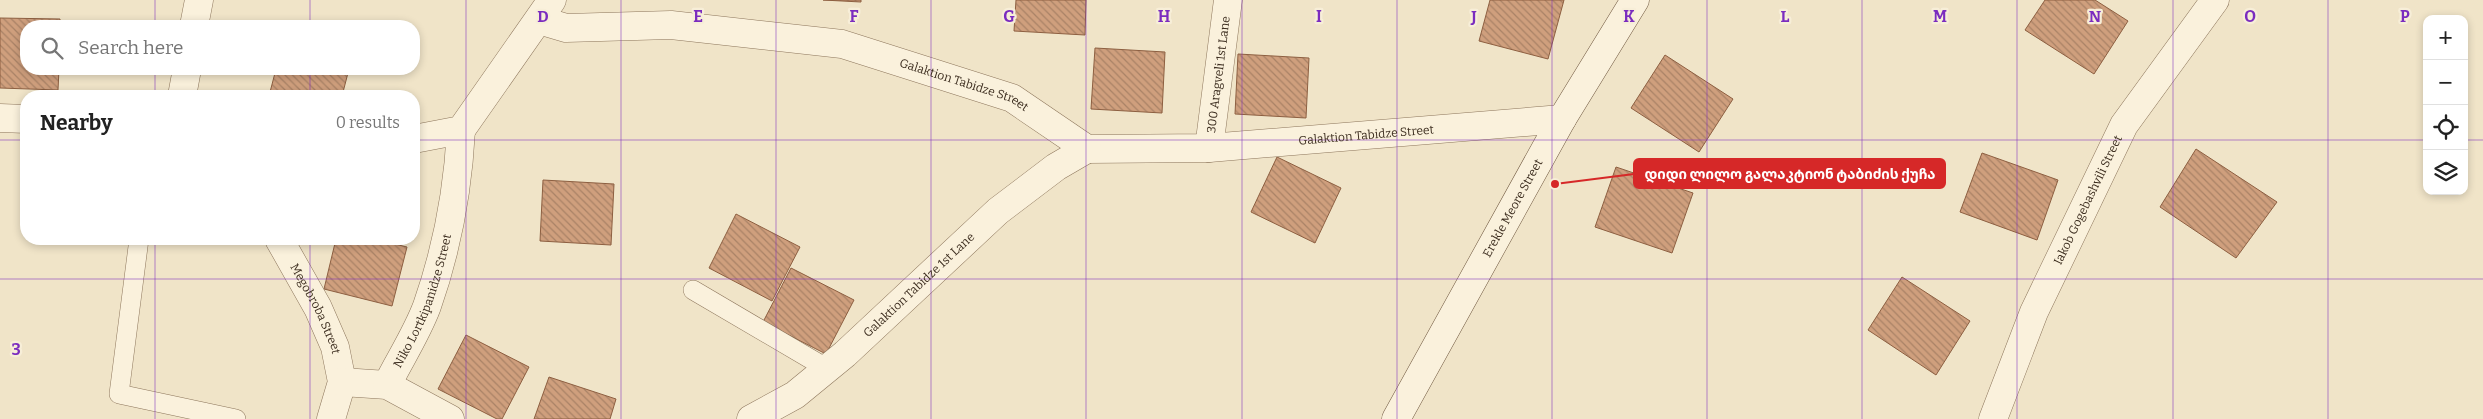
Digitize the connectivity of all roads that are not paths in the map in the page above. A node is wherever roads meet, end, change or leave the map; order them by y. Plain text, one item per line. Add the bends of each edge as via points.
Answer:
1 (199, 0) edge
2 (1228, 0) edge
3 (1636, 0) edge
4 (2216, 0) edge
5 (540, 7) edge
6 (195, 20) edge
7 (186, 75) edge
8 (183, 90) edge
9 (0, 118) edge
10 (20, 119) edge
11 (1562, 119) junction
12 (461, 130) junction
13 (420, 138) edge
14 (1209, 148) junction
15 (1087, 149) junction
16 (138, 245) edge
17 (282, 245) edge
18 (693, 290) dead end
19 (826, 368) junction
20 (342, 382) junction
21 (387, 385) junction
22 (236, 419) edge
23 (331, 419) edge
24 (450, 419) edge
25 (751, 419) edge
26 (1396, 419) edge
27 (1993, 419) edge

1 - 6 street
2 - 14 street, 300 Aragveli 1st Lane
3 - 11 street, Erekle Meore Street
4 - 27 street, Iakob Gogebashvili Street via 2124,125 2034,312
5 - 12 street, Galaktion Tabidze Street
5 - 15 street, Galaktion Tabidze Street via 566,28 671,25 842,44 1012,98
7 - 8 street
9 - 10 street
11 - 14 street, Galaktion Tabidze Street
11 - 26 street, Erekle Meore Street
12 - 13 street
12 - 21 street, Niko Lortkipanidze Street via 459,174 446,243 426,308
14 - 15 street, Galaktion Tabidze Street
15 - 19 street, Galaktion Tabidze 1st Lane via 1056,167 998,210
16 - 22 lane via 120,394
17 - 20 street, Megobroba Street via 322,316 335,346
18 - 19 lane
19 - 25 street, Galaktion Tabidze 1st Lane via 794,395
20 - 21 street
20 - 23 street
21 - 24 street

